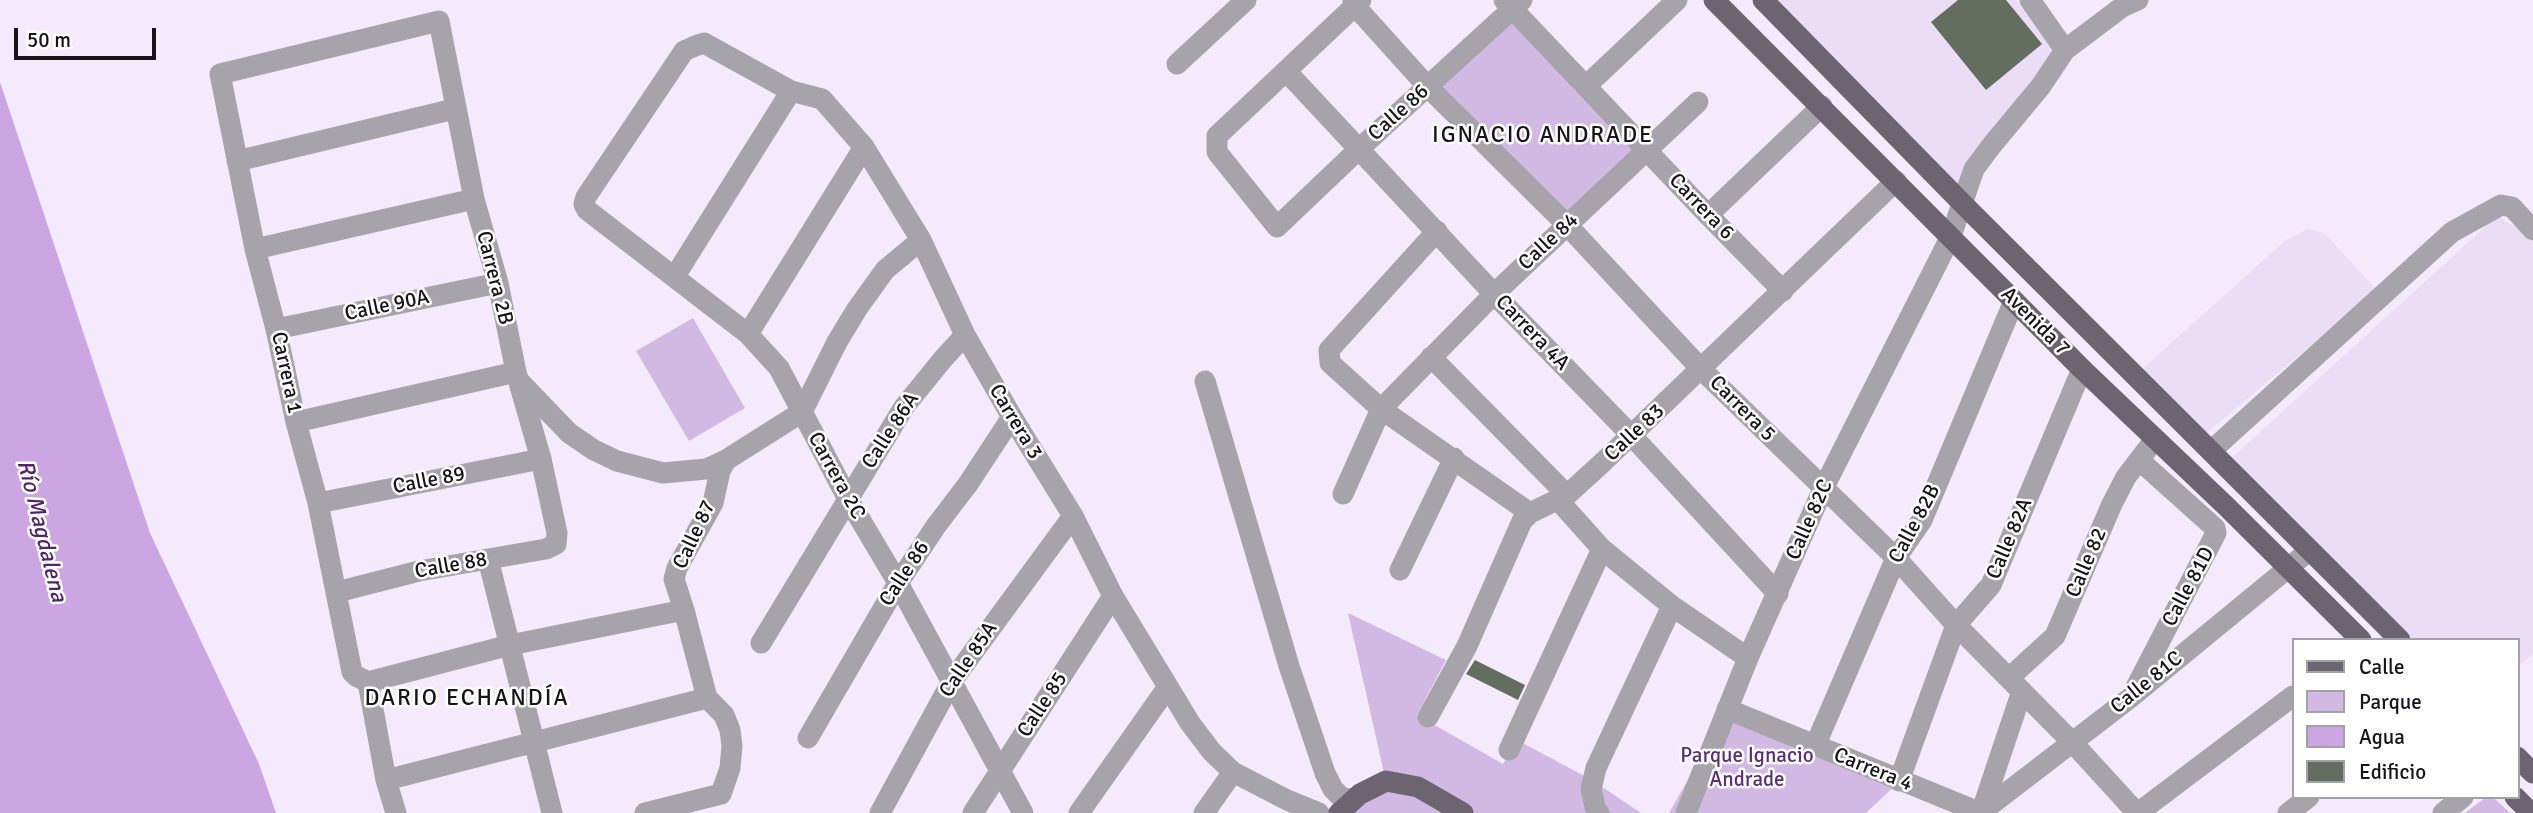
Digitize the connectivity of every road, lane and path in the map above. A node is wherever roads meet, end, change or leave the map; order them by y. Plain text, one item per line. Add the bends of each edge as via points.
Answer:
1 (1246, 0) edge
2 (1677, 0) edge
3 (1714, 0) edge
4 (1763, 0) edge
5 (2030, 0) edge
6 (2138, 0) edge
7 (1354, 2) edge
8 (1513, 3) edge
9 (439, 21) joint
10 (2065, 50) junction
11 (1177, 64) dead end
12 (1286, 71) junction
13 (1586, 86) junction
14 (1428, 87) junction
15 (792, 91) junction
16 (1698, 102) dead end
17 (1822, 106) junction
18 (454, 109) junction
19 (864, 147) junction
20 (1359, 149) junction
21 (1646, 150) junction
22 (237, 161) junction
23 (1896, 181) junction
24 (586, 197) joint
25 (474, 199) junction
26 (1963, 204) junction
27 (1708, 215) junction
28 (1567, 225) junction
29 (1437, 230) junction
30 (2533, 230) edge
31 (1951, 236) junction
32 (921, 240) junction
33 (256, 249) junction
34 (675, 276) junction
35 (498, 283) junction
36 (1783, 291) junction
37 (1494, 294) junction
38 (2014, 301) junction
39 (276, 329) junction
40 (748, 334) junction
41 (965, 335) junction
42 (1430, 357) junction
43 (2082, 369) junction
44 (1702, 370) junction
45 (517, 375) junction
46 (1205, 381) dead end
47 (1381, 409) junction
48 (802, 412) junction
49 (1012, 417) junction
50 (296, 422) junction
51 (1632, 436) junction
52 (2155, 439) junction
53 (2211, 451) junction
54 (1454, 458) junction
55 (541, 459) junction
56 (726, 460) junction
57 (2139, 460) junction
58 (1823, 489) junction
59 (1343, 494) dead end
60 (1563, 498) junction
61 (848, 499) junction
62 (318, 503) junction
63 (1530, 513) junction
64 (1073, 516) junction
65 (557, 533) joint
66 (1602, 549) junction
67 (2310, 550) junction
68 (1896, 558) junction
69 (488, 559) junction
70 (2289, 567) junction
71 (1399, 570) dead end
72 (898, 583) junction
73 (337, 592) junction
74 (1778, 594) junction
75 (1113, 596) junction
76 (1672, 606) junction
77 (684, 610) junction
78 (1956, 625) junction
79 (2359, 638) edge
80 (2398, 638) edge
81 (761, 643) dead end
82 (510, 645) junction
83 (1748, 658) junction
84 (360, 677) junction
85 (952, 681) junction
86 (2016, 684) junction
87 (1167, 688) junction
88 (2292, 697) edge
89 (707, 698) junction
90 (2130, 698) junction
91 (1727, 709) junction
92 (1428, 717) dead end
93 (808, 738) dead end
94 (536, 742) junction
95 (2072, 742) junction
96 (1815, 746) junction
97 (1510, 750) dead end
98 (2519, 759) edge
99 (1000, 771) junction
100 (1233, 772) junction
101 (2533, 773) edge
102 (386, 779) junction
103 (1899, 781) junction
104 (2306, 799) edge
105 (2460, 799) edge
106 (2517, 799) edge
107 (725, 803) edge
108 (1346, 806) edge
109 (396, 813) edge
110 (552, 813) edge
111 (645, 813) edge
112 (880, 813) edge
113 (973, 813) edge
114 (1023, 813) edge
115 (1079, 813) edge
116 (1204, 813) edge
117 (1319, 813) edge
118 (1463, 813) edge
119 (1599, 813) edge
120 (1686, 813) edge
121 (1980, 813) edge
122 (2138, 813) edge
123 (2288, 813) edge
124 (2443, 813) edge
125 (2531, 813) edge

1 - 11 street
2 - 13 street
3 - 17 main road, Avenida 7
4 - 26 main road, Avenida 7
5 - 10 street
6 - 10 street
7 - 12 street
7 - 14 street, Carrera 5
8 - 13 street, Carrera 6
8 - 14 street, Calle 86
9 - 18 street, Carrera 2B
9 - 22 street, Carrera 1 via 220,74
10 - 26 street via 1974,169
12 - 20 street, Carrera 4A
12 - 20 street, Calle 86 via 1217,136 1217,152 1277,227
13 - 21 street, Carrera 6
14 - 20 street, Calle 86
14 - 28 street, Carrera 5
15 - 19 street, Carrera 3 via 822,99
15 - 24 street, Carrera 3 via 704,43 684,51
15 - 34 street
16 - 21 street, Calle 84
17 - 23 main road, Avenida 7
17 - 27 street
18 - 22 street
18 - 25 street, Carrera 2B
19 - 32 street, Carrera 3
19 - 40 street
20 - 29 street, Carrera 4A
21 - 27 street, Carrera 6
21 - 28 street, Calle 84
22 - 33 street, Carrera 1
23 - 31 main road, Avenida 7
23 - 36 street, Calle 83
24 - 34 street, Carrera 2C via 587,210
25 - 33 street
25 - 35 street, Carrera 2B
26 - 31 street
26 - 53 main road, Avenida 7
27 - 36 street, Carrera 6
28 - 37 street, Calle 84
28 - 44 street, Carrera 5
29 - 37 street, Carrera 4A
29 - 47 street via 1329,350 1330,362
30 - 53 street via 2512,207 2501,205 2452,232
31 - 38 main road, Avenida 7
31 - 58 street, Calle 82C
32 - 41 street, Carrera 3
32 - 48 street via 885,270 857,309
33 - 39 street, Carrera 1
34 - 40 street, Carrera 2C
35 - 39 street, Calle 90A
35 - 45 street, Carrera 2B
36 - 44 street, Calle 83
37 - 42 street, Calle 84
37 - 51 street, Carrera 4A
38 - 43 main road, Avenida 7
38 - 68 street, Calle 82B via 1922,520
39 - 50 street, Carrera 1
40 - 48 street, Carrera 2C via 779,368
41 - 49 street, Carrera 3
41 - 61 street, Calle 86A via 904,407
42 - 47 street, Calle 84
42 - 60 street
43 - 52 main road, Avenida 7
43 - 78 street, Calle 82A via 1992,585
44 - 51 street, Calle 83
44 - 58 street, Carrera 5
45 - 50 street
45 - 55 street, Carrera 2B
45 - 56 street via 569,433 617,461 663,473 706,469
46 - 108 street via 1289,666 1325,773
47 - 54 street
47 - 59 street, Calle 84
48 - 56 street
48 - 61 street, Carrera 2C
49 - 64 street, Carrera 3
49 - 72 street, Calle 86
50 - 62 street, Carrera 1
51 - 60 street, Calle 83
51 - 74 street, Carrera 4A
52 - 57 street, Calle 82
52 - 70 main road, Avenida 7
53 - 67 main road, Avenida 7
54 - 63 street
54 - 71 street
55 - 62 street, Calle 89
55 - 65 street, Carrera 2B
56 - 77 street, Calle 87 via 713,503 677,568 674,579
57 - 86 street, Calle 82 via 2112,505 2055,636
57 - 90 street, Calle 81D via 2216,533
58 - 68 street, Carrera 5
58 - 74 street, Calle 82C
60 - 63 street, Calle 83
60 - 66 street
61 - 72 street, Carrera 2C
61 - 81 street, Calle 86A
62 - 73 street, Carrera 1
63 - 92 street via 1521,521 1467,646
64 - 75 street, Carrera 3
64 - 85 street, Calle 85A
65 - 69 street, Calle 88 via 556,544 546,549
66 - 76 street
66 - 97 street
67 - 70 street, Calle 81C
67 - 80 main road, Avenida 7
68 - 78 street, Carrera 5
68 - 96 street, Calle 82B
69 - 73 street, Calle 88
69 - 82 street
70 - 79 main road, Avenida 7
70 - 90 street, Calle 81C
72 - 85 street, Carrera 2C
72 - 93 street, Calle 86
73 - 84 street, Carrera 1
74 - 83 street, Calle 82C
75 - 87 street, Carrera 3
75 - 99 street, Calle 85
76 - 83 street
76 - 119 street via 1596,768 1591,789
77 - 82 street
77 - 89 street, Calle 87
78 - 86 street, Carrera 5
78 - 103 street, Calle 82A
82 - 84 street
82 - 94 street
83 - 91 street, Calle 82C
84 - 102 street, Carrera 1
85 - 99 street, Carrera 2C
85 - 112 street, Calle 85A
86 - 95 street, Carrera 5
86 - 121 street, Calle 82
87 - 100 street, Carrera 3 via 1212,752
87 - 115 street
88 - 122 street
89 - 94 street
89 - 107 street via 724,715 730,730
90 - 95 street, Calle 81C
91 - 96 street, Carrera 4
91 - 120 street, Calle 82C
94 - 102 street
94 - 110 street
95 - 121 street, Calle 81C
95 - 122 street, Carrera 5
96 - 103 street, Carrera 4
98 - 101 main road
99 - 113 street, Calle 85
99 - 114 street, Carrera 2C
100 - 116 street
100 - 117 street, Carrera 3
102 - 109 street, Carrera 1
103 - 121 street, Carrera 4
104 - 123 street
105 - 124 street
106 - 125 main road
107 - 111 street
108 - 118 main road via 1386,781 1418,787

